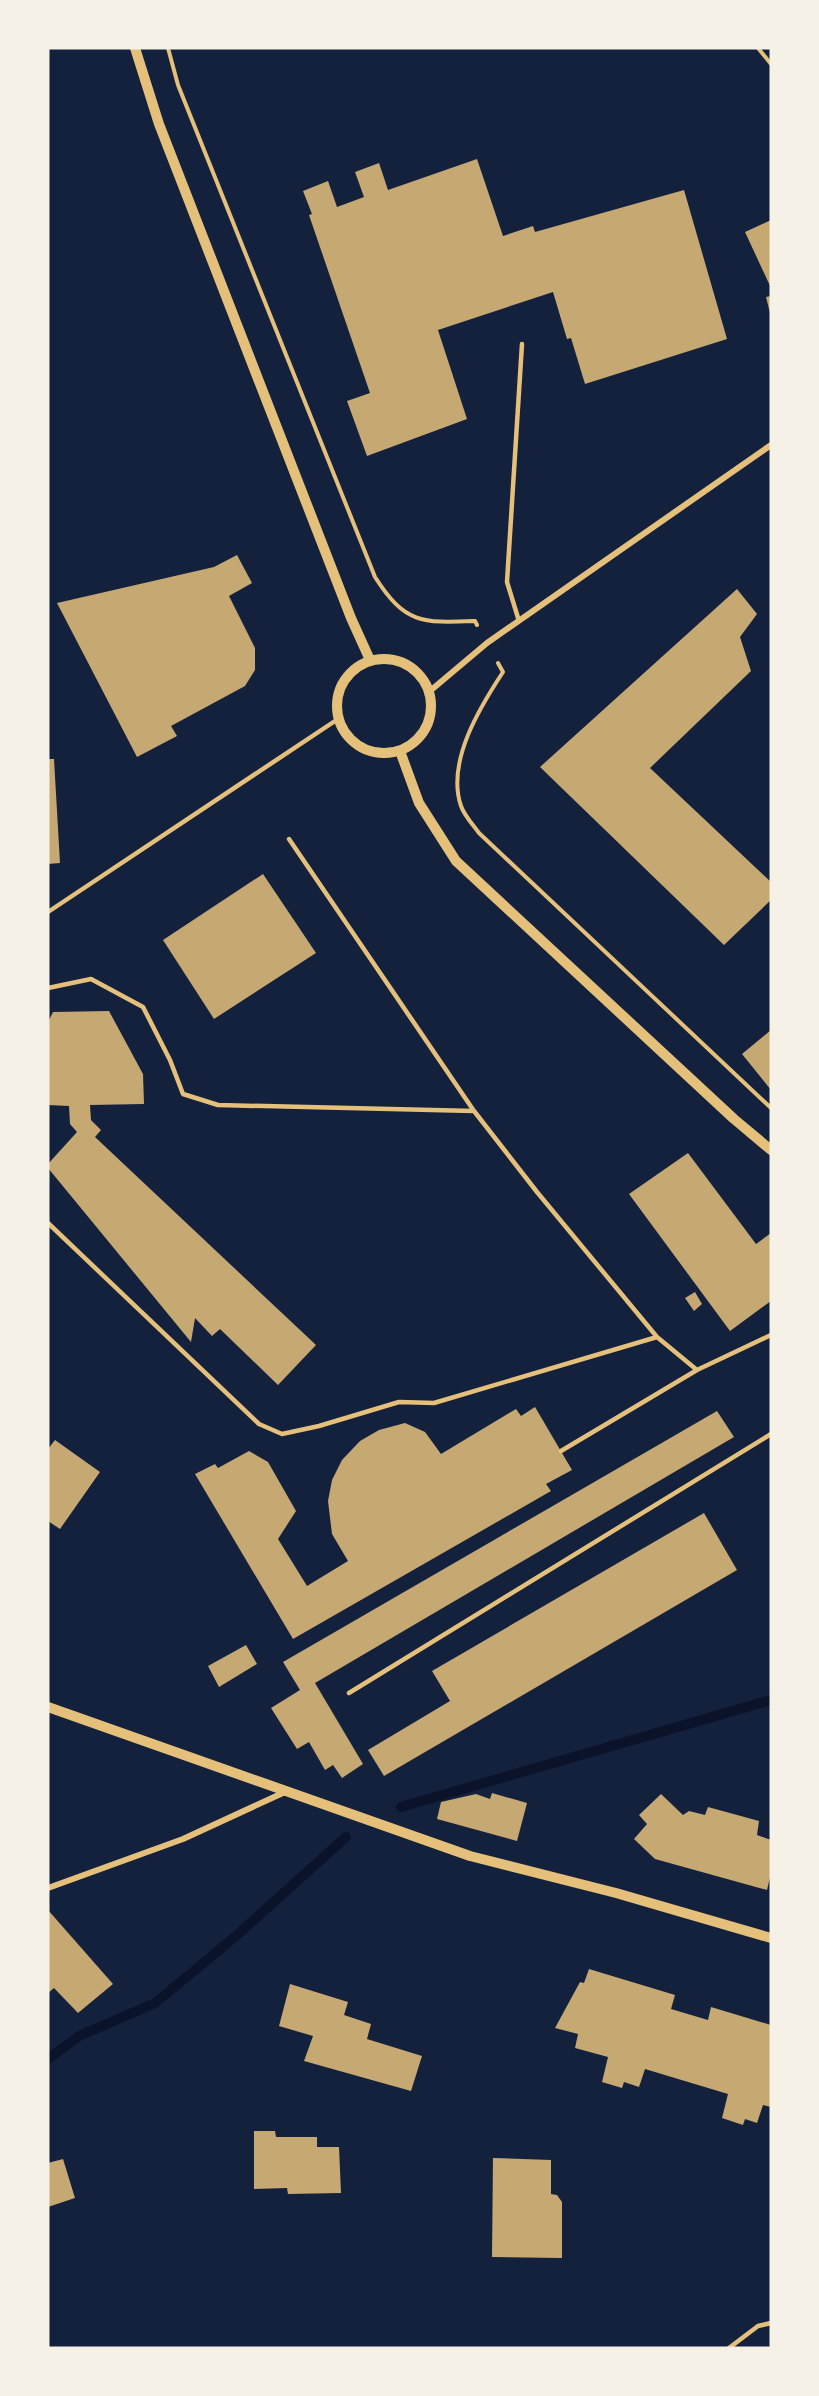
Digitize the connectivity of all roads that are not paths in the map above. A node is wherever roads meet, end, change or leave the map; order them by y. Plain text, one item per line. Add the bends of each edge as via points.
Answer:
1 (135, 48) edge
2 (522, 344) dead end
3 (771, 445) edge
4 (519, 621) junction
5 (370, 660) junction
6 (430, 691) junction
7 (338, 719) junction
8 (400, 751) junction
9 (289, 839) dead end
10 (48, 912) edge
11 (48, 988) edge
12 (474, 1110) junction
13 (771, 1150) edge
14 (48, 1223) edge
15 (771, 1335) edge
16 (657, 1336) junction
17 (697, 1370) junction
18 (771, 1434) edge
19 (561, 1451) dead end
20 (349, 1693) dead end
21 (48, 1707) edge
22 (285, 1792) junction
23 (48, 1888) edge
24 (771, 1938) edge
25 (771, 2323) edge
26 (729, 2348) edge

1 - 5 street via 167,146
2 - 4 lane via 507,582
3 - 4 street
4 - 6 street
5 - 6 street via 400,660 423,678
5 - 7 street via 354,669 342,683
6 - 8 street via 431,710 426,727 416,742
7 - 8 street via 348,736 362,748 381,753
7 - 10 lane
8 - 13 street via 419,803 456,861
9 - 12 lane
11 - 12 lane via 91,980 143,1007 171,1060 183,1094 218,1105
12 - 16 lane
14 - 16 lane via 259,1424 282,1434 399,1402 434,1403
15 - 17 lane
16 - 17 lane
17 - 19 lane
18 - 20 lane
21 - 22 street
22 - 23 street via 183,1839
22 - 24 street via 471,1856
25 - 26 lane via 758,2326

